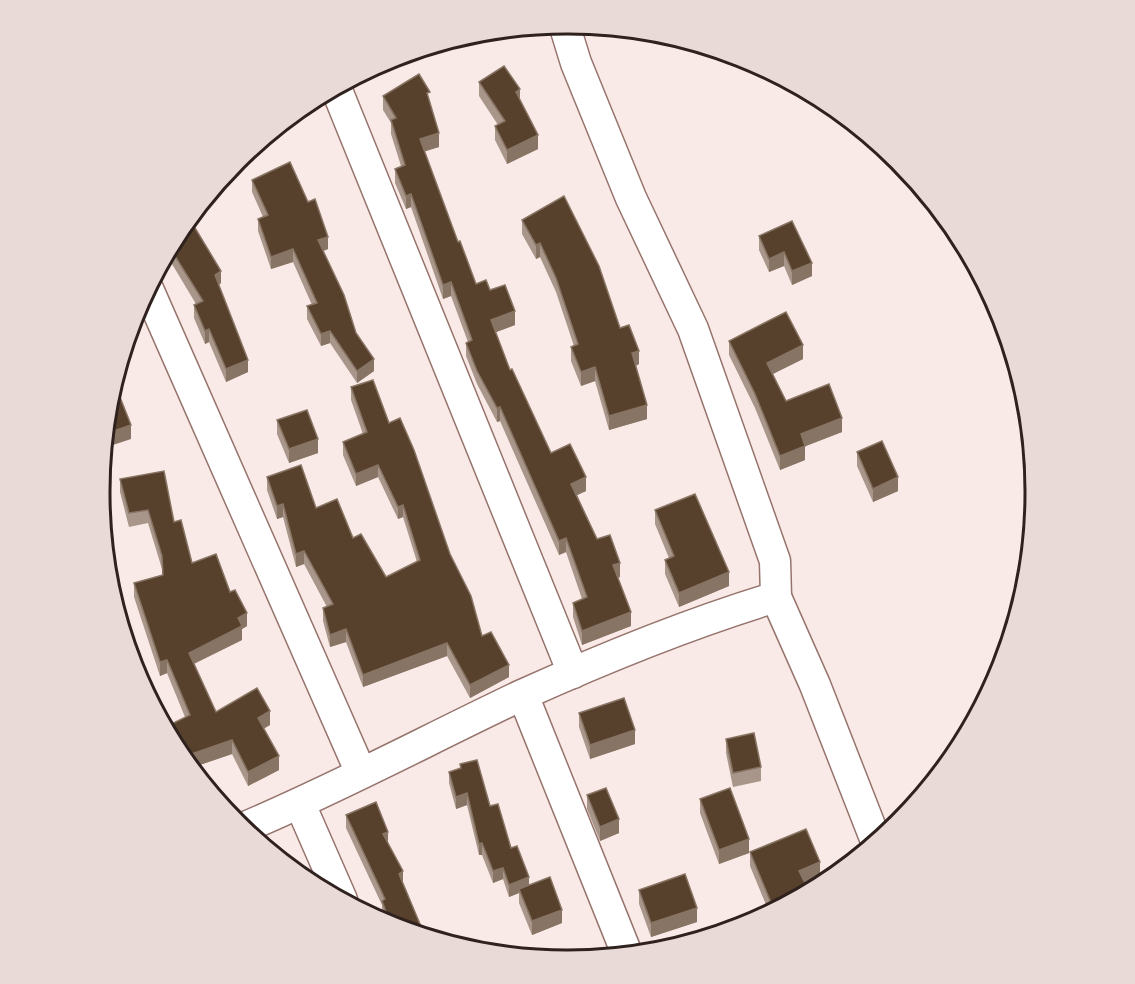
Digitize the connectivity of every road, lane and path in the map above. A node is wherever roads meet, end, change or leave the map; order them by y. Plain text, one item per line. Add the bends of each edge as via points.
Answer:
1 (567, 34) edge
2 (340, 96) edge
3 (153, 300) edge
4 (776, 597) junction
5 (573, 673) junction
6 (523, 695) junction
7 (361, 773) junction
8 (300, 804) junction
9 (253, 824) edge
10 (873, 833) edge
11 (336, 886) edge
12 (624, 946) edge

1 - 4 street via 631,198 693,329 775,561
2 - 5 street
3 - 7 street
4 - 5 street via 731,610
4 - 10 street
5 - 6 street
6 - 7 street
6 - 12 street
7 - 8 street
8 - 9 street
8 - 11 street

